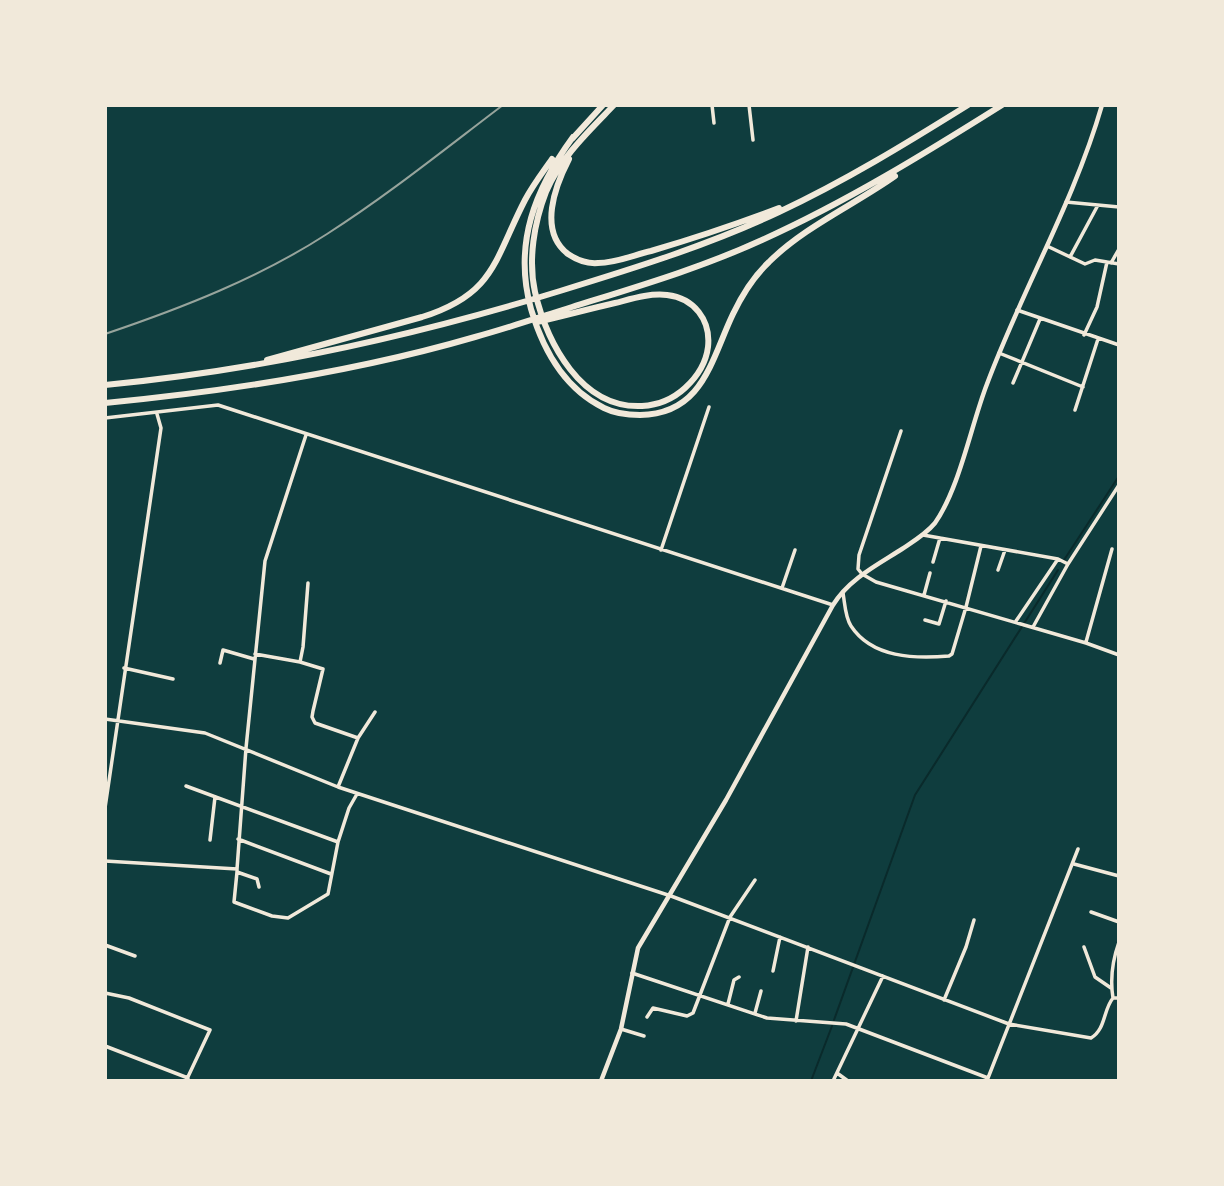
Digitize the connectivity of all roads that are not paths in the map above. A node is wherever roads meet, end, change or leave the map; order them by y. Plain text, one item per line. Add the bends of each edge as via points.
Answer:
1 (603, 105) edge
2 (614, 105) edge
3 (712, 105) edge
4 (749, 105) edge
5 (968, 105) edge
6 (1002, 105) edge
7 (1102, 105) edge
8 (714, 123) dead end
9 (573, 137) junction
10 (583, 137) junction
11 (753, 140) dead end
12 (937, 146) junction
13 (816, 194) junction
14 (1066, 202) junction
15 (1098, 205) junction
16 (1119, 207) edge
17 (1047, 246) junction
18 (1119, 249) edge
19 (1070, 257) junction
20 (1109, 263) junction
21 (1119, 264) edge
22 (1017, 310) junction
23 (1040, 319) junction
24 (1084, 335) junction
25 (474, 337) junction
26 (1098, 339) junction
27 (1119, 345) edge
28 (999, 353) junction
29 (1022, 363) junction
30 (228, 370) junction
31 (1013, 383) dead end
32 (105, 385) edge
33 (1083, 387) junction
34 (105, 403) edge
35 (709, 407) dead end
36 (1075, 410) dead end
37 (157, 414) junction
38 (105, 418) edge
39 (901, 431) dead end
40 (306, 434) junction
41 (1119, 485) edge
42 (923, 535) junction
43 (940, 538) junction
44 (981, 546) junction
45 (1112, 549) dead end
46 (661, 550) junction
47 (795, 550) dead end
48 (1005, 550) junction
49 (1063, 561) junction
50 (933, 562) dead end
51 (998, 570) dead end
52 (930, 573) dead end
53 (862, 575) junction
54 (308, 583) dead end
55 (782, 589) junction
56 (843, 591) junction
57 (924, 595) junction
58 (946, 601) junction
59 (833, 605) junction
60 (966, 607) junction
61 (925, 620) dead end
62 (1017, 622) junction
63 (1033, 627) junction
64 (1086, 643) junction
65 (1119, 655) edge
66 (255, 656) junction
67 (300, 662) junction
68 (220, 663) dead end
69 (124, 668) junction
70 (173, 679) dead end
71 (375, 712) dead end
72 (105, 719) edge
73 (118, 722) junction
74 (358, 738) junction
75 (246, 748) junction
76 (186, 786) dead end
77 (338, 787) junction
78 (357, 794) junction
79 (215, 797) junction
80 (242, 807) junction
81 (105, 808) edge
82 (238, 839) junction
83 (211, 840) dead end
84 (338, 842) junction
85 (1078, 849) dead end
86 (105, 861) edge
87 (1073, 864) junction
88 (237, 871) junction
89 (332, 874) junction
90 (1119, 876) edge
91 (755, 880) dead end
92 (259, 887) dead end
93 (671, 896) junction
94 (1091, 912) dead end
95 (730, 917) junction
96 (974, 920) dead end
97 (1119, 922) edge
98 (780, 937) junction
99 (1119, 942) edge
100 (105, 945) edge
101 (808, 947) junction
102 (1084, 947) dead end
103 (135, 956) dead end
104 (773, 971) dead end
105 (632, 973) junction
106 (883, 976) junction
107 (739, 978) dead end
108 (1111, 988) junction
109 (761, 991) dead end
110 (105, 993) edge
111 (701, 994) junction
112 (1116, 998) edge
113 (944, 1000) junction
114 (728, 1004) junction
115 (755, 1013) junction
116 (647, 1017) dead end
117 (796, 1021) junction
118 (1009, 1024) junction
119 (857, 1028) junction
120 (621, 1029) junction
121 (644, 1036) dead end
122 (105, 1046) edge
123 (837, 1073) junction
124 (987, 1079) edge
125 (187, 1080) edge
126 (601, 1081) edge
127 (833, 1081) edge
128 (848, 1081) edge

1 - 9 highway
2 - 10 highway
3 - 8 street
4 - 11 street
5 - 13 highway
6 - 12 highway
7 - 14 main road
9 - 12 highway via 539,193 528,229 527,294 536,328 556,367 584,396 623,415 664,412 689,397 706,378 742,296 769,262
9 - 30 highway via 525,200 499,260 467,296 439,312 379,331
10 - 13 highway via 556,188 552,227 562,249 586,263 615,261 705,235
10 - 25 highway via 546,191 538,218 532,267 535,290 545,327 556,350 596,393 623,405 668,400 691,382 705,360 708,339 703,318 680,298 654,294
12 - 25 highway via 873,185 759,241 626,290
13 - 30 highway via 678,253 470,319
14 - 15 street
14 - 17 main road
15 - 16 street
15 - 19 street
17 - 19 street
17 - 22 main road
18 - 20 street
19 - 20 street via 1085,264 1094,260
20 - 21 street
20 - 24 street
22 - 23 street
22 - 28 main road
23 - 24 street
23 - 29 street
24 - 26 street
25 - 34 highway via 265,383
26 - 27 street
26 - 33 street
28 - 29 street
28 - 42 main road via 947,499
29 - 31 street
29 - 33 street
30 - 32 highway
33 - 36 street
35 - 46 street
37 - 38 street
37 - 40 street via 218,405
37 - 69 street via 161,428
39 - 53 street via 859,555
40 - 46 street
40 - 66 street via 265,561
41 - 49 street
42 - 43 street
42 - 53 main road
43 - 44 street
43 - 50 street
44 - 48 street
44 - 60 street
45 - 64 street
46 - 55 street
47 - 55 street
48 - 49 street
48 - 51 street
49 - 62 street
49 - 63 street
52 - 57 street
53 - 56 main road
53 - 57 street
54 - 67 street
55 - 59 street
56 - 59 main road
56 - 60 street via 852,627 879,649 900,656 952,654
57 - 58 street
58 - 60 street
58 - 61 street via 939,624
59 - 93 main road
60 - 62 street
62 - 63 street
63 - 64 street
64 - 65 street
66 - 67 street
66 - 68 street via 223,650
66 - 75 street
67 - 74 street via 323,670 313,721
69 - 70 street
69 - 73 street
71 - 74 street
72 - 73 street
73 - 75 street via 200,732
73 - 81 street
74 - 77 street
75 - 77 street
75 - 80 street
76 - 79 street
77 - 78 street
78 - 84 street
78 - 93 street
79 - 80 street
79 - 83 street
80 - 82 street
80 - 84 street
82 - 88 street
82 - 89 street
84 - 89 street
85 - 87 street
86 - 88 street
87 - 90 street
87 - 118 street
88 - 89 street via 235,903 285,918 328,894
88 - 92 street via 256,878
91 - 95 street
93 - 95 street
93 - 105 main road via 640,942
94 - 97 street
95 - 98 street
95 - 111 street
96 - 113 street
98 - 101 street
98 - 104 street
99 - 108 street
100 - 103 street
101 - 106 street
101 - 117 street
102 - 108 street via 1095,977
105 - 111 street
105 - 120 main road
106 - 113 street
106 - 119 street
107 - 114 street via 734,980
108 - 112 street
109 - 115 street
110 - 125 street via 209,1029
111 - 114 street
111 - 116 street via 690,1016 653,1008
112 - 118 street via 1110,1002 1101,1029 1091,1038
113 - 118 street
114 - 115 street
115 - 117 street
117 - 119 street
118 - 124 street
119 - 123 street
119 - 124 street
120 - 121 street
120 - 126 main road
122 - 125 street
123 - 127 street
123 - 128 street

